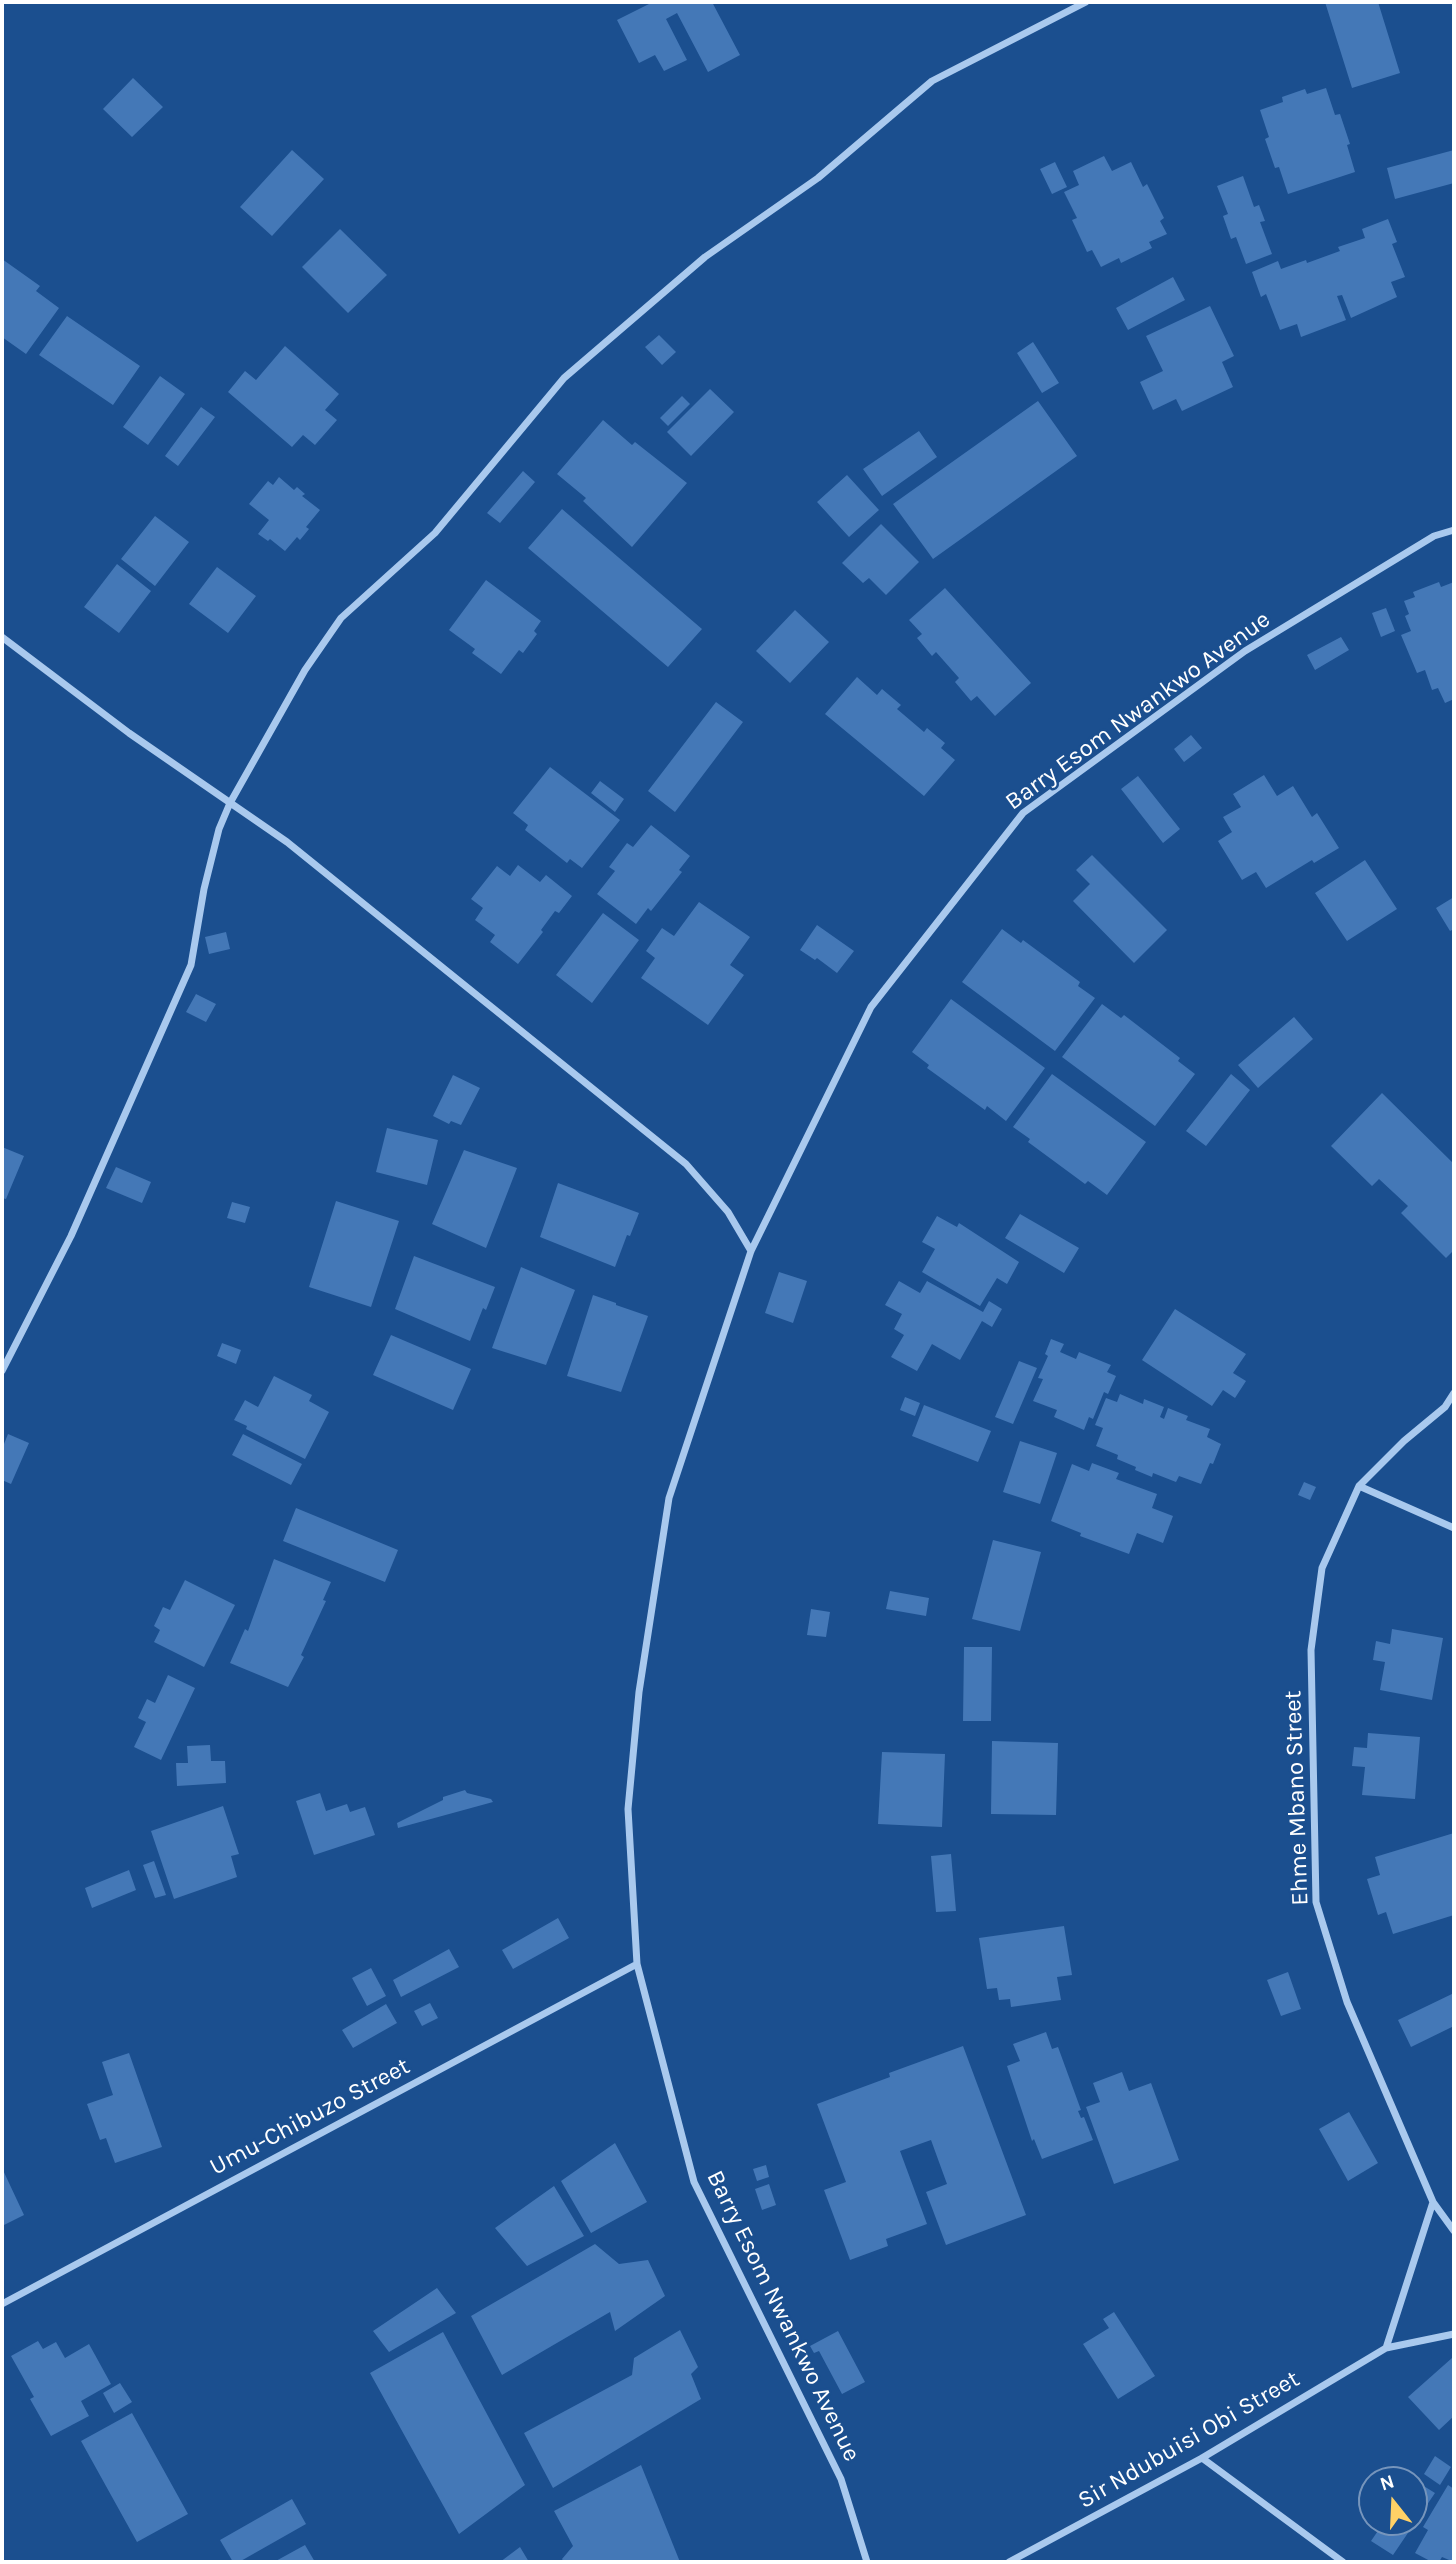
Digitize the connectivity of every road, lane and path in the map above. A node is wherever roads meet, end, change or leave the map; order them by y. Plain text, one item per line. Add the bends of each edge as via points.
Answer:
1 (1086, 2) edge
2 (1454, 530) edge
3 (2, 637) edge
4 (230, 803) junction
5 (751, 1251) junction
6 (2, 1371) edge
7 (1454, 1393) edge
8 (1359, 1486) junction
9 (1454, 1528) edge
10 (637, 1964) junction
11 (1433, 2202) junction
12 (1454, 2231) edge
13 (2, 2304) edge
14 (1454, 2334) edge
15 (1386, 2348) junction
16 (1202, 2458) junction
17 (867, 2562) edge
18 (1010, 2562) edge
19 (1343, 2562) edge

1 - 4 street via 932,81 818,178 705,257 564,378 435,533 341,618 305,670
2 - 5 street, Barry Esom Nwankwo Avenue via 1434,536 1245,651 1023,813 871,1007
3 - 4 street
4 - 5 street via 286,842 686,1164 728,1212
4 - 6 street via 204,889 191,965 71,1236
5 - 10 street, Barry Esom Nwankwo Avenue via 667,1511 639,1692 628,1809
7 - 8 street, Ehme Mbano Street via 1445,1407
8 - 9 street
8 - 11 street, Ehme Mbano Street via 1322,1568 1311,1650 1316,1902 1347,2002
10 - 13 street, Umu-Chibuzo Street
10 - 17 street, Barry Esom Nwankwo Avenue via 694,2182 841,2479
11 - 12 street, Ehme Mbano Street
11 - 15 street
14 - 15 street, Sir Ndubuisi Obi Street
15 - 16 street, Sir Ndubuisi Obi Street
16 - 18 street, Sir Ndubuisi Obi Street
16 - 19 street

